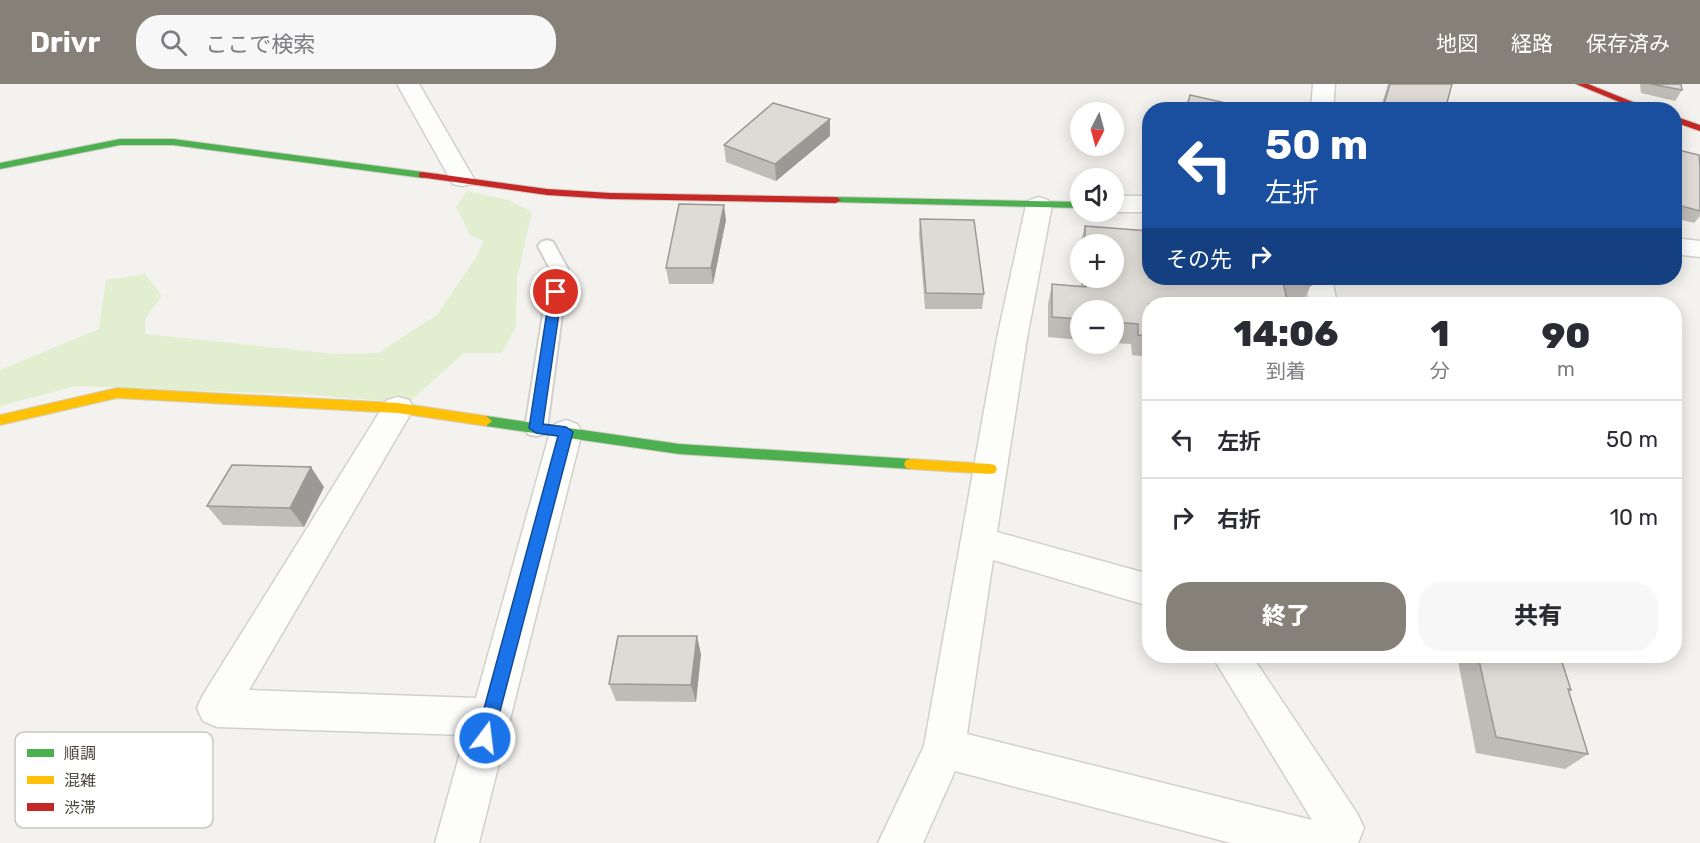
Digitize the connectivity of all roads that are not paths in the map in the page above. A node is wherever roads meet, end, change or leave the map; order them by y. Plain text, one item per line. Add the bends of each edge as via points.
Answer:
1 (408, 84) edge
2 (1324, 84) edge
3 (1580, 84) edge
4 (1323, 102) edge
5 (1628, 102) edge
6 (1682, 121) edge
7 (1700, 128) edge
8 (0, 166) edge
9 (462, 179) junction
10 (1070, 204) edge
11 (1124, 204) edge
12 (1142, 204) edge
13 (1039, 205) junction
14 (547, 246) dead end
15 (1682, 247) edge
16 (1700, 249) edge
17 (398, 408) junction
18 (0, 420) edge
19 (551, 430) junction
20 (990, 469) junction
21 (978, 541) junction
22 (1142, 588) edge
23 (1236, 663) edge
24 (491, 717) junction
25 (944, 748) junction
26 (457, 843) edge
27 (900, 843) edge
28 (1315, 843) edge
29 (1334, 843) edge

1 - 9 street
2 - 4 street
3 - 5 street
6 - 7 street
8 - 9 street via 120,142 173,142
9 - 13 street via 547,192 610,196
10 - 13 street
11 - 12 street
13 - 20 street
14 - 19 lane via 559,269
15 - 16 street
17 - 18 street via 117,393
17 - 19 street
17 - 24 street via 217,708
19 - 20 street via 679,449
19 - 24 street
20 - 21 street
21 - 22 street
21 - 25 street
23 - 29 street via 1342,828
24 - 26 street
25 - 27 street
25 - 28 street

